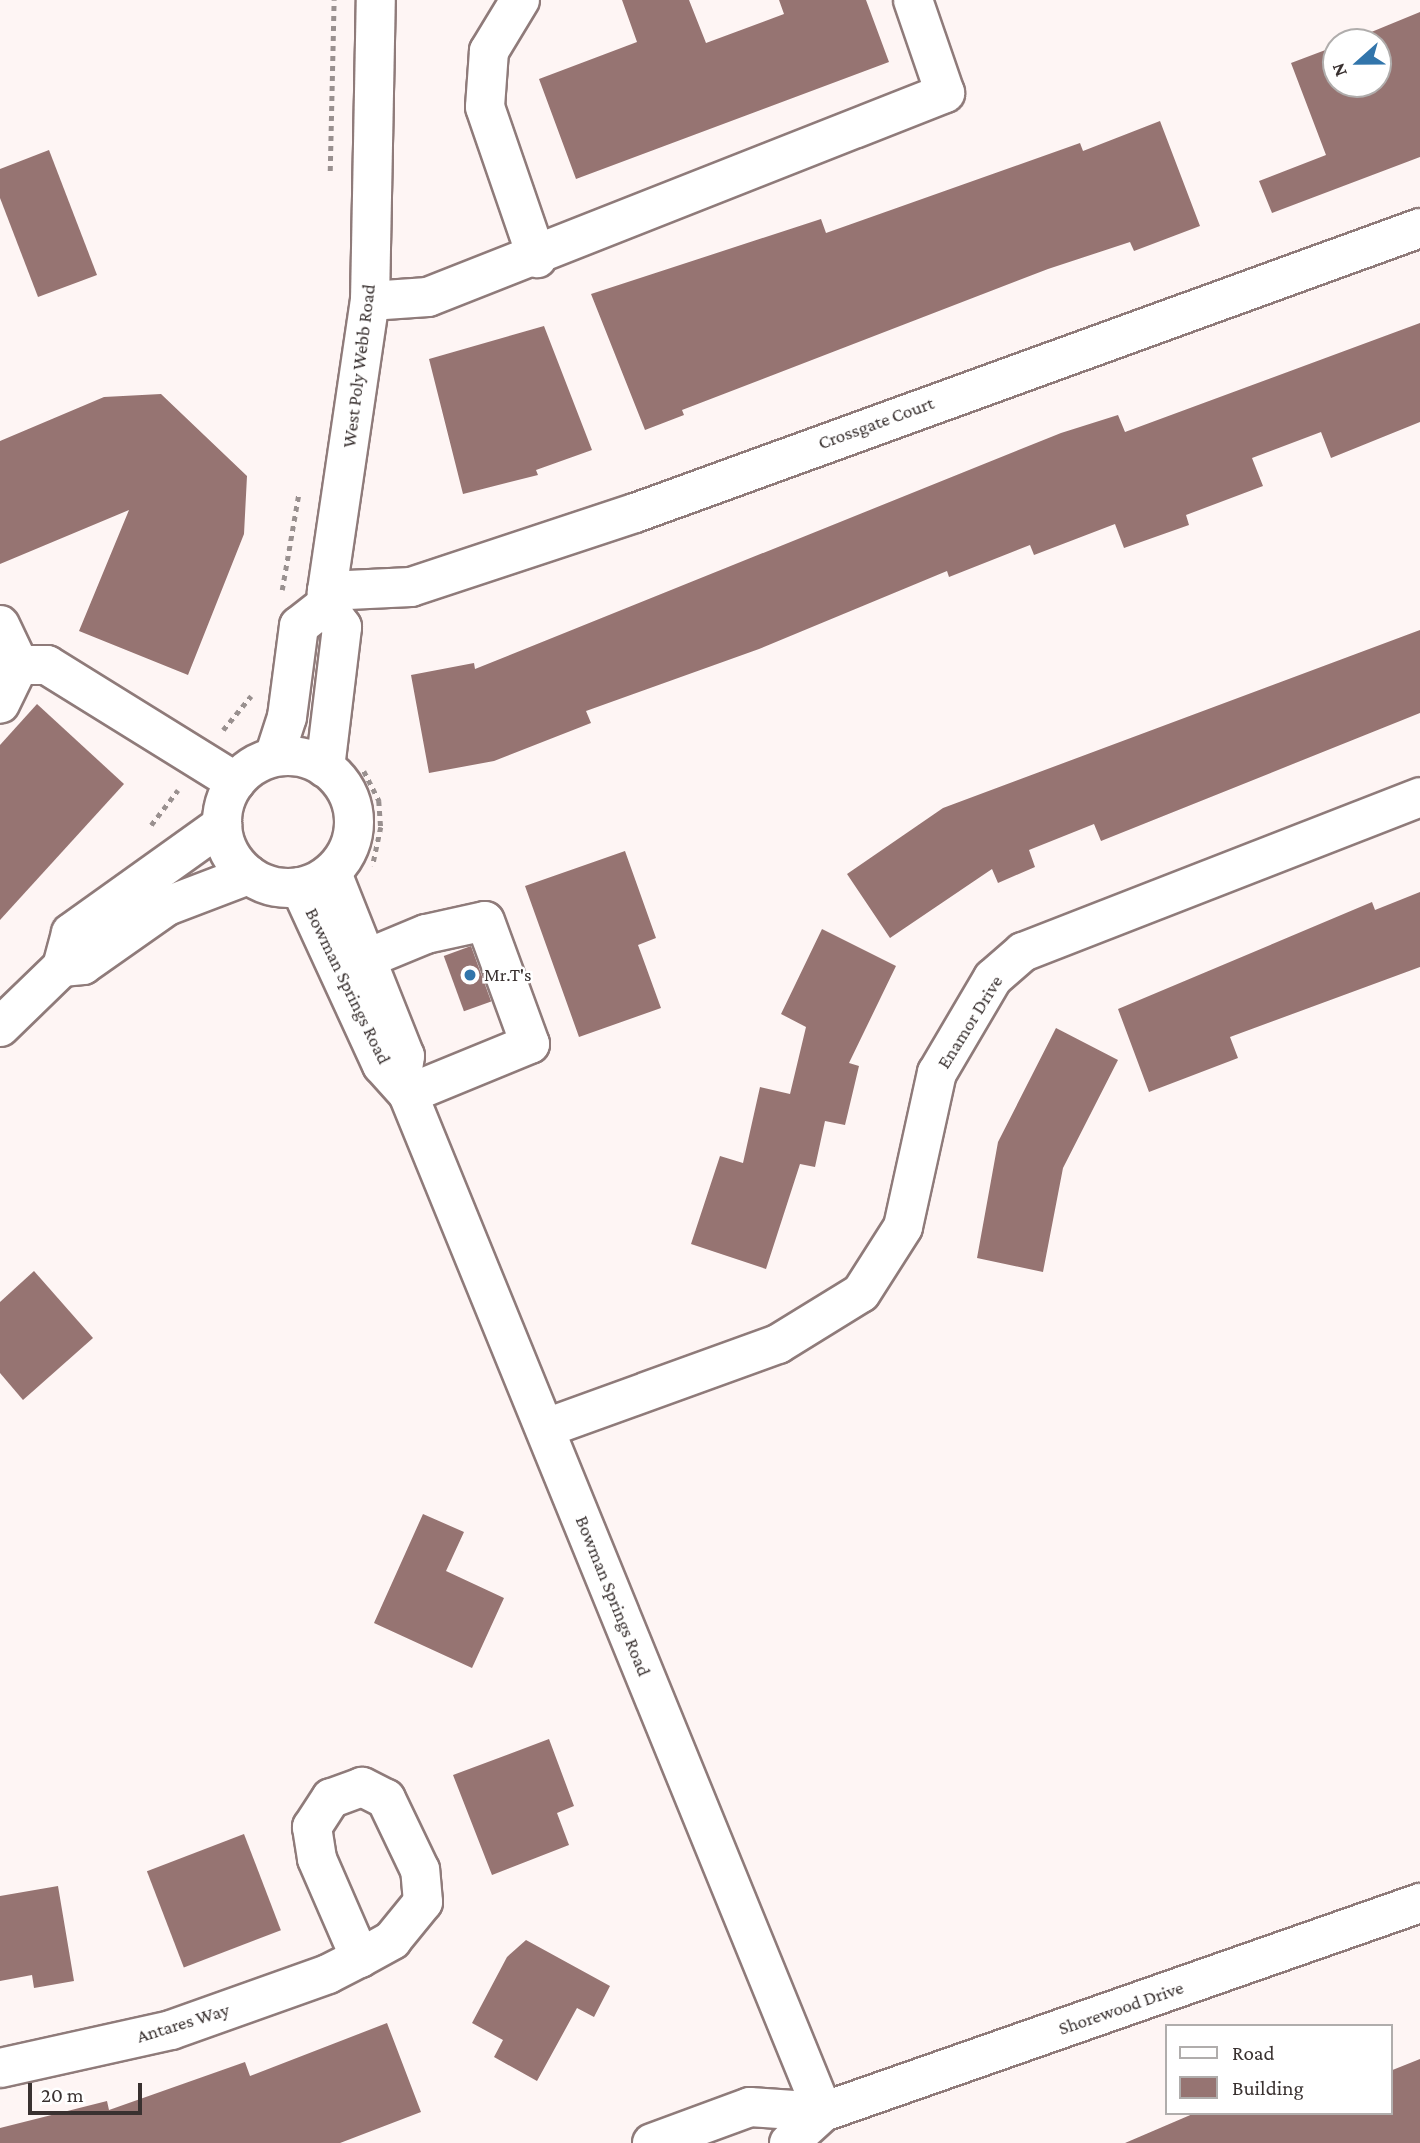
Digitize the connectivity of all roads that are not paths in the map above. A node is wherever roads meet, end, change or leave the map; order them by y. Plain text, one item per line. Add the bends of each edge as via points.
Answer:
1 (376, 0) edge
2 (520, 0) edge
3 (913, 0) edge
4 (1420, 228) edge
5 (537, 258) junction
6 (370, 301) junction
7 (326, 598) junction
8 (0, 625) edge
9 (19, 665) junction
10 (0, 704) edge
11 (274, 757) junction
12 (343, 767) junction
13 (236, 782) junction
14 (1420, 797) edge
15 (222, 825) junction
16 (248, 875) junction
17 (316, 880) junction
18 (368, 958) junction
19 (62, 967) junction
20 (0, 1027) edge
21 (405, 1087) junction
22 (546, 1428) junction
23 (1420, 1903) edge
24 (360, 1958) dead end
25 (0, 2068) edge
26 (823, 2112) junction
27 (652, 2143) edge
28 (789, 2143) edge

1 - 6 street, West Poly Webb Road
2 - 5 street via 489,51 485,107
3 - 5 street via 945,93
4 - 7 street, Crossgate Court via 635,513 411,587
5 - 6 street via 428,297
6 - 7 street, West Poly Webb Road
7 - 11 street via 299,626 287,717
7 - 12 street via 342,626
8 - 9 street
9 - 10 street
9 - 13 street via 47,665
11 - 12 street via 295,756
11 - 13 street
12 - 17 street via 354,810 354,833
13 - 15 street
14 - 22 street, Enamor Drive via 1023,952 993,978 937,1073 903,1227 861,1293 778,1344
15 - 16 street via 232,858
15 - 19 street via 71,933
16 - 17 street via 268,886
16 - 19 street via 167,906 83,965
17 - 18 street, Bowman Springs Road
17 - 21 street, Bowman Springs Road via 382,1065
18 - 21 street, Bowman Springs Road via 405,1056
18 - 21 street via 426,934 485,921 530,1044
19 - 20 street
21 - 22 street, Bowman Springs Road
22 - 26 street, Bowman Springs Road
23 - 26 street, Shorewood Drive
24 - 25 street, Antares Way via 171,2030
26 - 27 street, Shorewood Drive via 750,2107
26 - 28 street, Shorewood Drive

